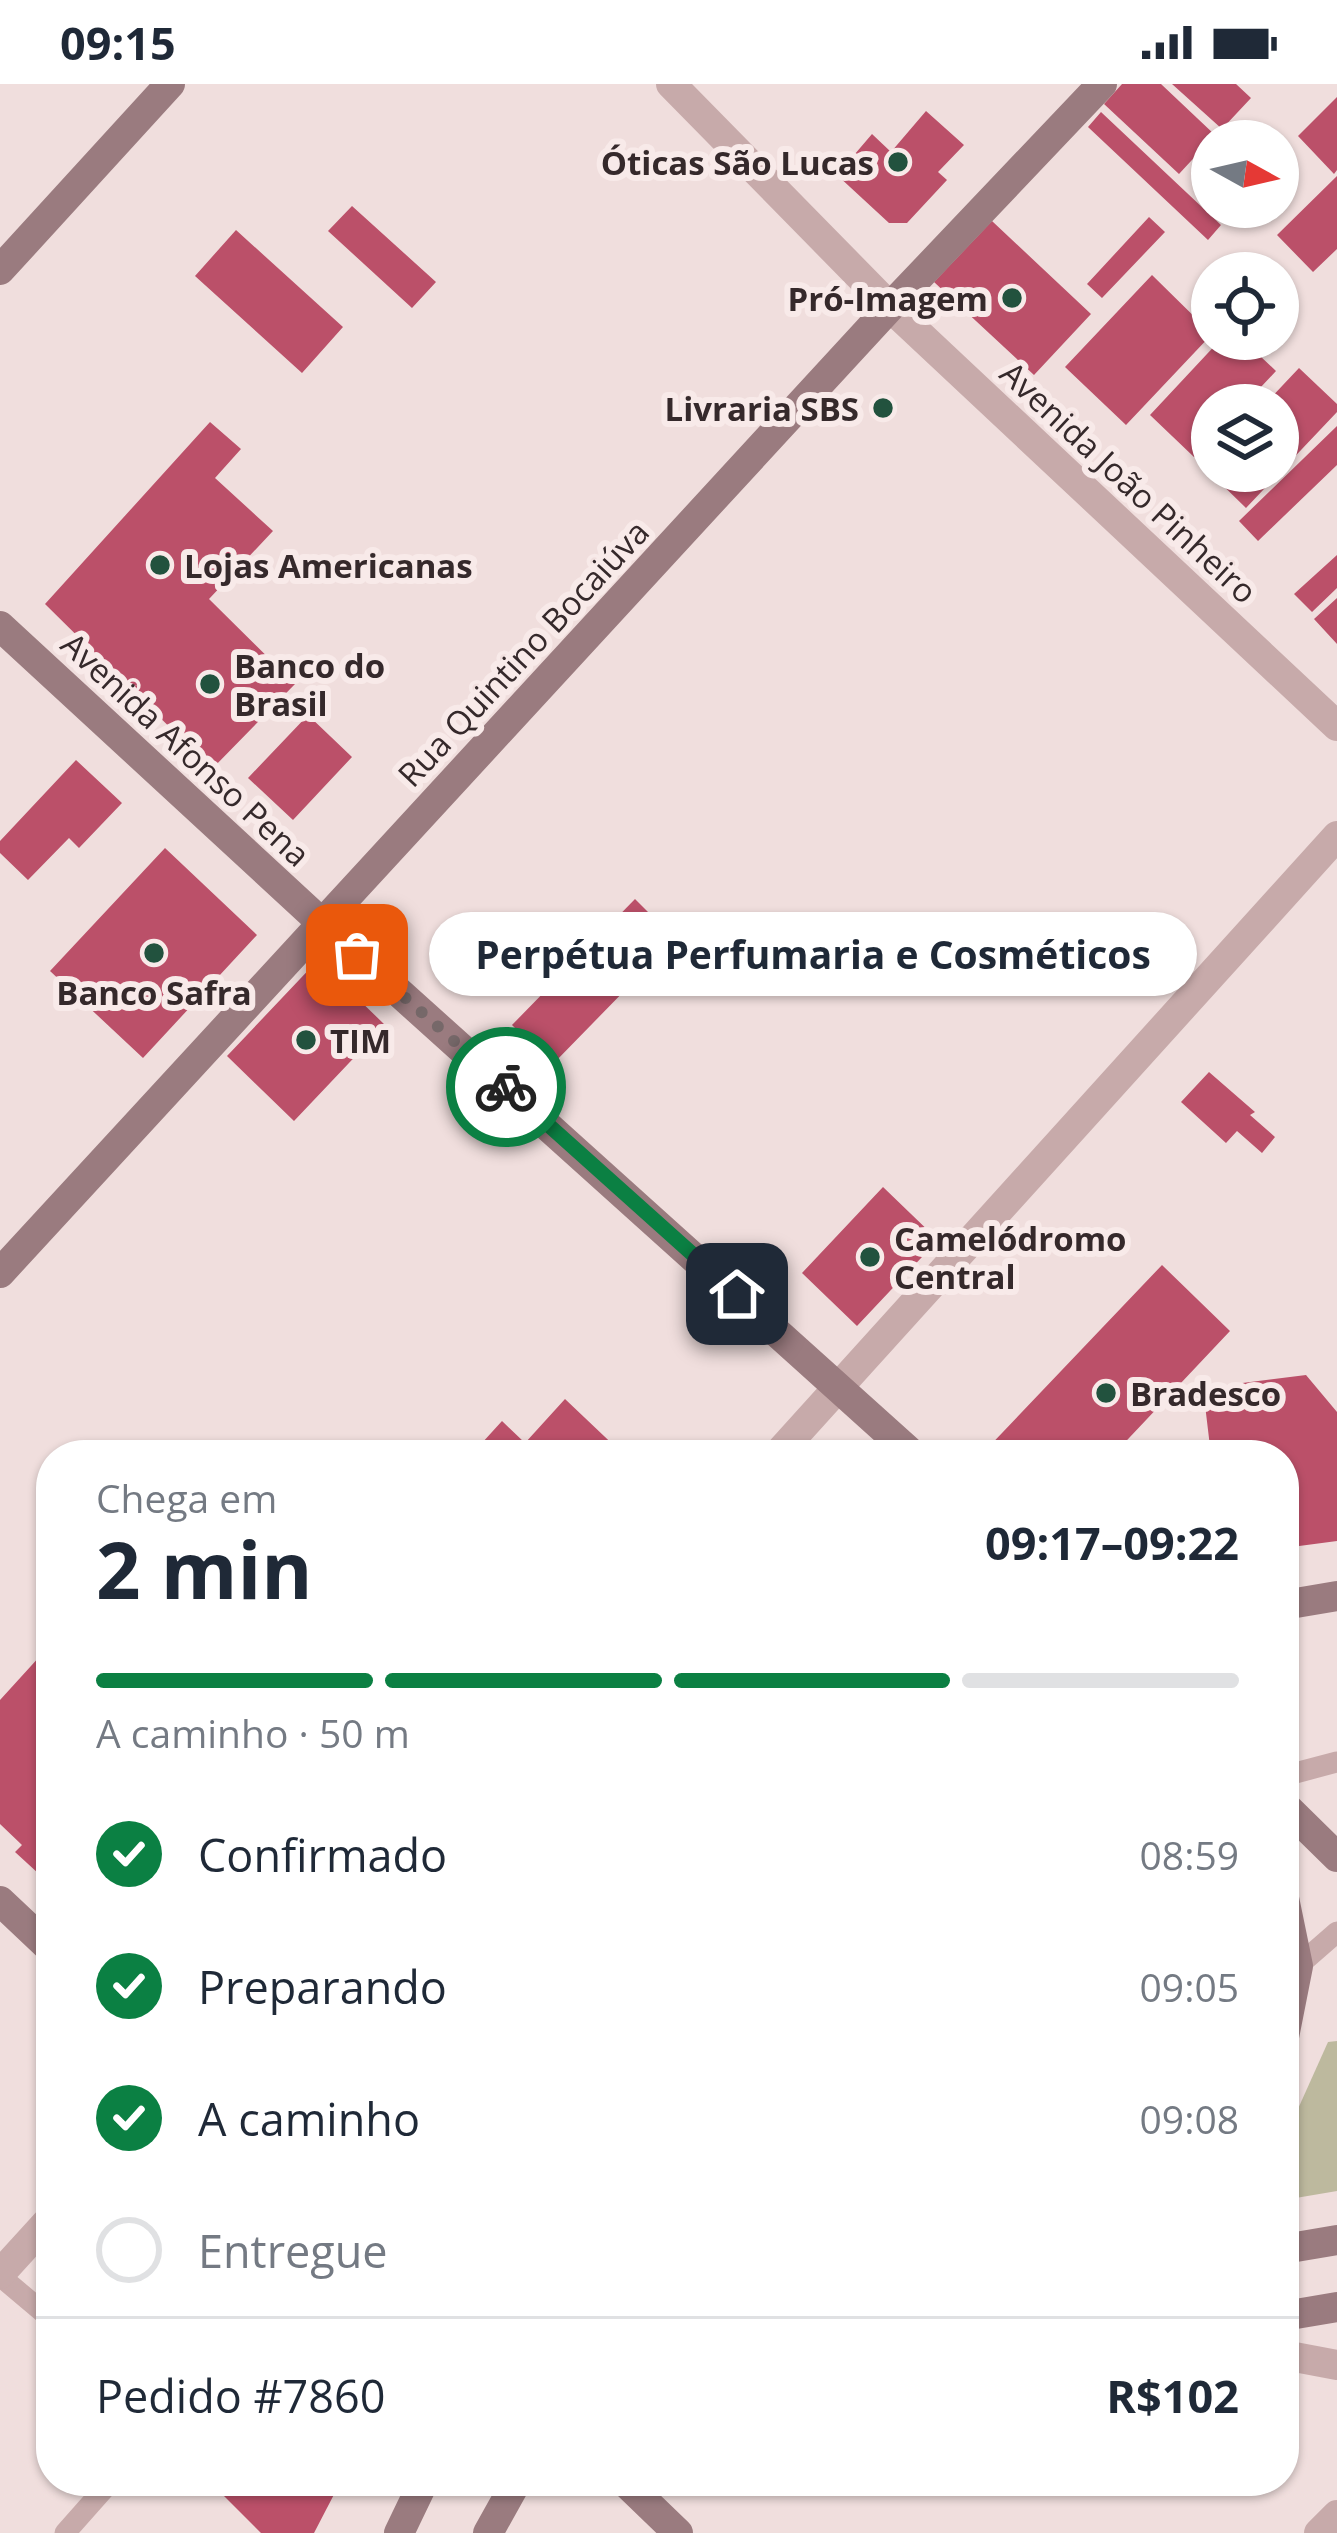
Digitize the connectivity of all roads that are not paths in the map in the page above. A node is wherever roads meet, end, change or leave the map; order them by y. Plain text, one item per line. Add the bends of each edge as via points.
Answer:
1 (170, 84) edge
2 (671, 84) edge
3 (1102, 84) edge
4 (0, 270) edge
5 (890, 307) junction
6 (0, 626) edge
7 (1337, 726) edge
8 (1337, 836) edge
9 (322, 924) junction
10 (0, 1273) edge
11 (841, 1387) junction
12 (791, 1440) edge
13 (897, 1440) edge
14 (1337, 1596) edge
15 (1299, 1602) edge
16 (1337, 1762) edge
17 (1299, 1772) edge
18 (1299, 1820) edge
19 (1337, 1858) edge
20 (0, 1901) edge
21 (1337, 1932) edge
22 (36, 1935) edge
23 (1299, 1965) edge
24 (36, 2235) edge
25 (1337, 2240) edge
26 (1299, 2246) edge
27 (0, 2275) edge
28 (36, 2306) edge
29 (1337, 2307) edge
30 (1299, 2313) edge
31 (1299, 2358) edge
32 (1337, 2365) edge
33 (98, 2496) edge
34 (417, 2496) edge
35 (509, 2496) edge
36 (640, 2496) edge
37 (1337, 2515) edge
38 (65, 2533) edge
39 (399, 2533) edge
40 (488, 2533) edge
41 (678, 2533) edge
42 (1319, 2533) edge

1 - 4 street
2 - 5 street, Avenida João Pinheiro
3 - 5 street, Rua Quintino Bocaiúva
5 - 7 street, Avenida João Pinheiro
5 - 9 street, Rua Quintino Bocaiúva
6 - 9 street, Avenida Afonso Pena
8 - 11 street
9 - 10 street, Rua Quintino Bocaiúva
9 - 11 street, Avenida Afonso Pena
11 - 12 street
11 - 13 street, Avenida Afonso Pena
14 - 15 street
16 - 17 lane
18 - 19 street
20 - 22 street
21 - 23 lane
24 - 27 street
25 - 26 street
27 - 28 lane
29 - 30 street
31 - 32 street
33 - 38 lane
34 - 39 street
35 - 40 street
36 - 41 street
37 - 42 street

